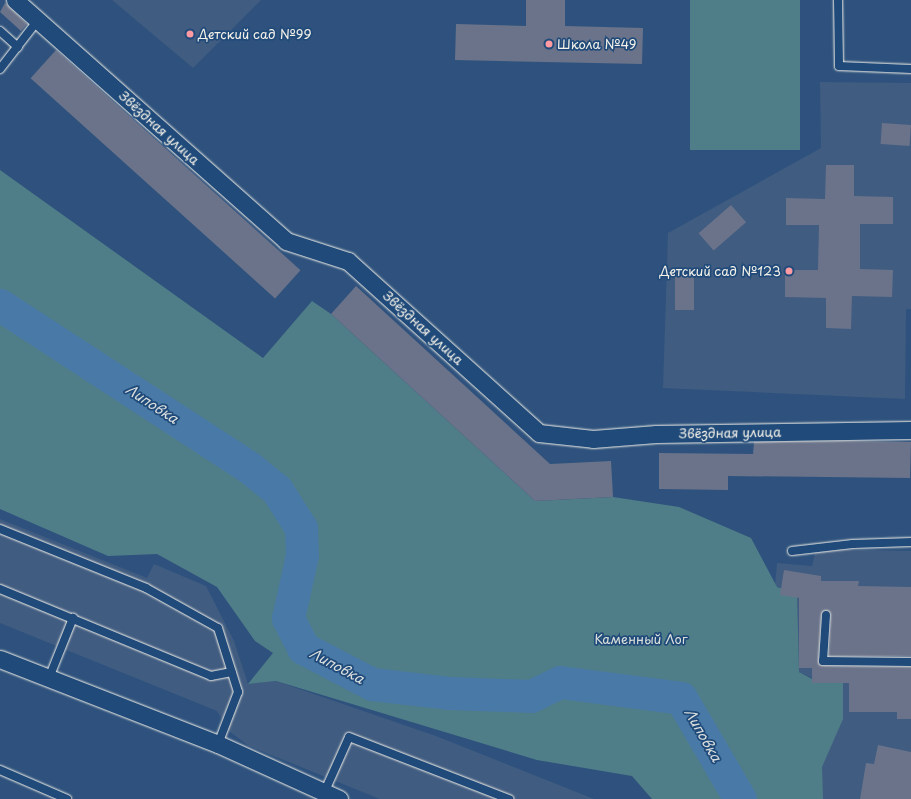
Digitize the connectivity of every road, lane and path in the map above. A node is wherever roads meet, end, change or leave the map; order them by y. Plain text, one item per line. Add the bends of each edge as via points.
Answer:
1 (15, 0) edge
2 (838, 0) edge
3 (38, 20) junction
4 (0, 31) edge
5 (18, 46) junction
6 (0, 69) edge
7 (911, 69) edge
8 (911, 430) edge
9 (0, 529) edge
10 (911, 542) edge
11 (792, 551) dead end
12 (0, 589) edge
13 (826, 614) dead end
14 (73, 618) junction
15 (0, 659) edge
16 (911, 662) edge
17 (232, 672) junction
18 (49, 678) junction
19 (218, 744) junction
20 (0, 770) edge
21 (332, 796) edge
22 (67, 799) edge
23 (509, 799) edge

1 - 3 street, Звёздная улица
2 - 7 lane via 839,66
3 - 5 lane
3 - 8 street, Звёздная улица via 286,241 348,261 539,433 592,438 656,434
4 - 5 lane
5 - 6 lane
9 - 17 lane via 146,588 218,628
10 - 11 lane via 853,544
12 - 14 lane
13 - 16 lane via 823,662
14 - 17 lane via 211,676
14 - 18 lane
15 - 18 street
17 - 19 lane via 238,692
18 - 19 street
19 - 21 street
20 - 22 lane
21 - 23 lane via 349,737

